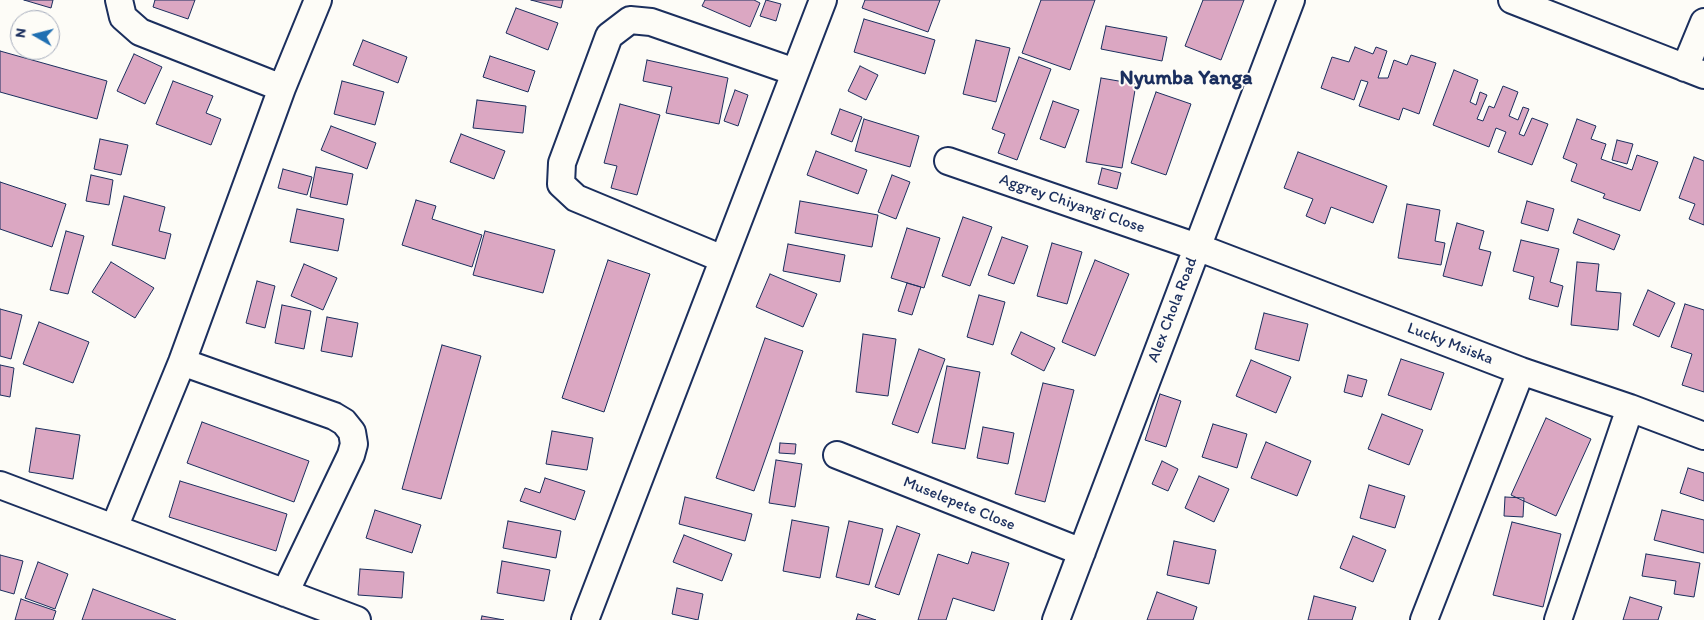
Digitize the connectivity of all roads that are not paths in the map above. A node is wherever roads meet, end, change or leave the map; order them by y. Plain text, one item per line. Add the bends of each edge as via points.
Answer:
1 (119, 0) edge
2 (318, 0) edge
3 (823, 0) edge
4 (1291, 0) edge
5 (1512, 0) edge
6 (1704, 22) edge
7 (795, 72) junction
8 (1694, 72) edge
9 (282, 88) junction
10 (948, 161) dead end
11 (1197, 247) junction
12 (723, 258) junction
13 (182, 362) junction
14 (1521, 371) junction
15 (1630, 408) junction
16 (1704, 436) edge
17 (837, 455) dead end
18 (0, 485) edge
19 (114, 528) junction
20 (1082, 552) junction
21 (285, 593) junction
22 (356, 620) edge
23 (585, 620) edge
24 (1056, 620) edge
25 (1424, 620) edge
26 (1558, 620) edge

1 - 9 street via 123,17 140,32
2 - 9 street
3 - 7 street
4 - 11 street, Alex Chola Road
5 - 8 street
6 - 8 street
7 - 12 street
7 - 12 street via 651,22 630,20 610,36 562,163 561,184 576,198
9 - 13 street
10 - 11 street, Aggrey Chiyangi Close
11 - 14 street, Lucky Msiska
11 - 20 street, Alex Chola Road
12 - 23 street
13 - 19 street
13 - 21 street via 334,416 352,432 354,444 351,455
14 - 15 street, Lucky Msiska
14 - 25 street
15 - 16 street, Lucky Msiska
15 - 26 street
17 - 20 street, Muselepete Close
18 - 19 street
19 - 21 street
20 - 24 street, Alex Chola Road
21 - 22 street

